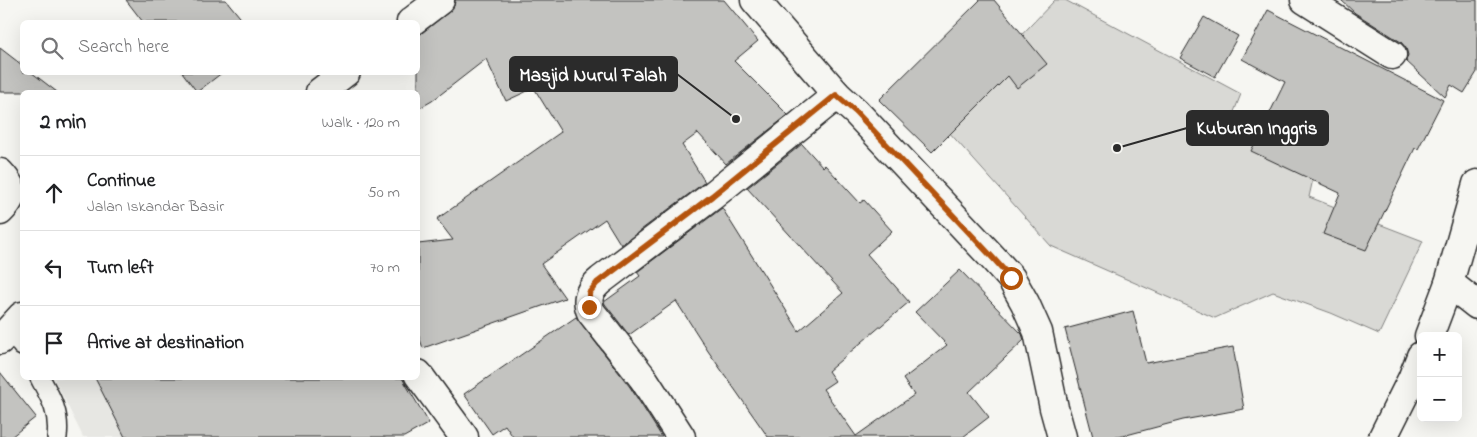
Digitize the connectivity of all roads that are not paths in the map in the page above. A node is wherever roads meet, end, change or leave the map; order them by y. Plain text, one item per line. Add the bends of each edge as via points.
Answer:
1 (440, 0) edge
2 (755, 0) edge
3 (1305, 0) edge
4 (414, 20) edge
5 (1392, 55) dead end
6 (342, 75) edge
7 (323, 90) edge
8 (836, 95) junction
9 (0, 173) edge
10 (1477, 184) edge
11 (0, 211) edge
12 (1449, 283) junction
13 (1477, 305) edge
14 (1431, 332) edge
15 (1417, 366) edge
16 (420, 377) edge
17 (41, 380) edge
18 (57, 437) edge
19 (464, 437) edge
20 (681, 437) edge
21 (1062, 437) edge
22 (1383, 437) edge

1 - 4 street
2 - 8 street
3 - 5 street
6 - 7 street
8 - 20 street via 712,196 601,280 589,293 591,312 642,378
8 - 21 street via 876,133 1011,278 1038,332
9 - 11 street via 9,183 11,195 10,201
10 - 12 street
12 - 13 street
12 - 14 street
15 - 22 street
16 - 19 street
17 - 18 lane via 53,402 59,423

